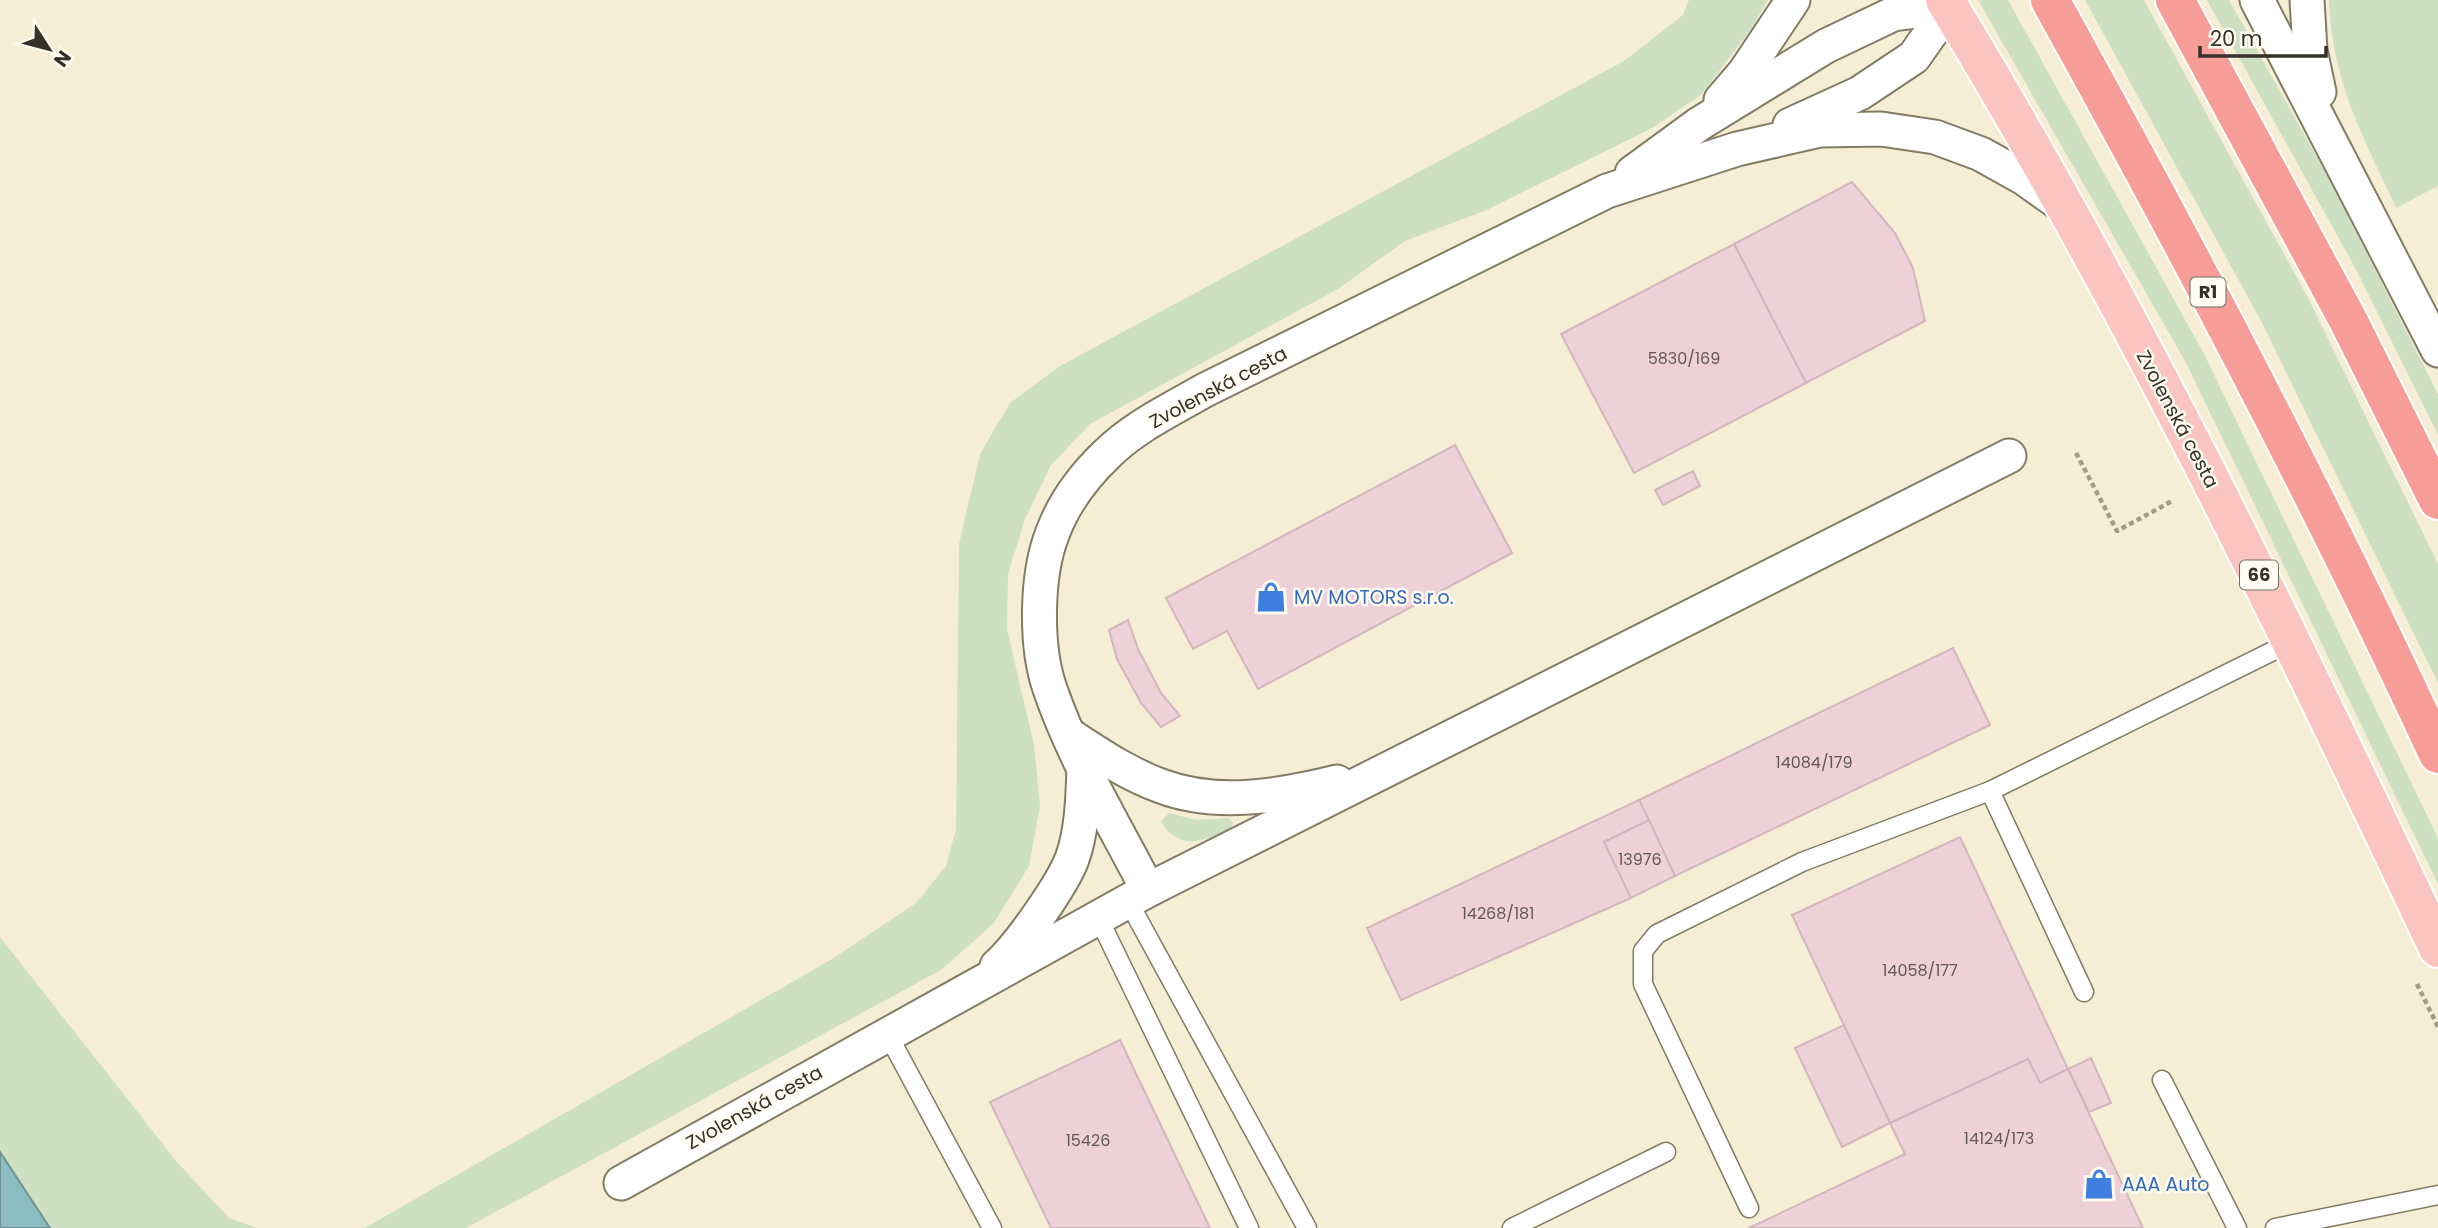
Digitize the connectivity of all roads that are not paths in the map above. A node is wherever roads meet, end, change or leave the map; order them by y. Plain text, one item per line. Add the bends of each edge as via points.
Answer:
1 (1793, 0) edge
2 (2050, 0) edge
3 (2175, 0) edge
4 (2257, 0) edge
5 (2307, 0) edge
6 (1947, 4) edge
7 (1699, 124) junction
8 (2327, 132) junction
9 (1737, 149) junction
10 (1607, 191) junction
11 (2067, 208) junction
12 (2438, 350) edge
13 (2009, 456) dead end
14 (2438, 500) edge
15 (2293, 641) junction
16 (1071, 736) junction
17 (2438, 754) edge
18 (1084, 766) junction
19 (1391, 770) junction
20 (1990, 791) junction
21 (1138, 895) junction
22 (1098, 917) junction
23 (2438, 948) edge
24 (972, 987) junction
25 (2084, 992) dead end
26 (887, 1033) junction
27 (2162, 1080) dead end
28 (1665, 1152) dead end
29 (621, 1183) dead end
30 (2438, 1195) edge
31 (1749, 1208) dead end
32 (992, 1228) edge
33 (1249, 1228) edge
34 (1307, 1228) edge
35 (1512, 1228) edge
36 (2237, 1228) edge
37 (2276, 1228) edge

1 - 7 street, Zvolenská cesta via 1745,72
2 - 17 highway, R1 via 2255,380
3 - 14 highway via 2348,320
4 - 8 street
5 - 8 street via 2310,50
6 - 7 street, Zvolenská cesta via 1893,14 1826,46
6 - 9 street, Zvolenská cesta via 1913,57 1860,93
6 - 11 main road, 66
7 - 10 street, Zvolenská cesta
8 - 12 street
9 - 10 street, Zvolenská cesta
9 - 11 street, Zvolenská cesta via 1821,130 1881,130 1935,137 1981,154
10 - 16 street, Zvolenská cesta via 1205,390 1108,452 1078,487 1052,533 1041,585 1040,637 1049,688
11 - 15 main road, Zvolenská cesta / 66
13 - 19 street, Zvolenská cesta
15 - 20 lane
15 - 23 main road, Zvolenská cesta / 66
16 - 18 street, Zvolenská cesta
16 - 19 street, Zvolenská cesta via 1117,766 1163,787 1212,797 1311,789
18 - 21 street, Zvolenská cesta
18 - 24 street, Zvolenská cesta via 1083,802 1072,860 1006,958
19 - 21 street, Zvolenská cesta
20 - 25 lane
20 - 31 lane via 1802,862 1657,934 1643,951 1643,984
21 - 22 street, Zvolenská cesta
21 - 34 lane
22 - 24 street, Zvolenská cesta
22 - 33 lane
24 - 26 street, Zvolenská cesta
26 - 29 street, Zvolenská cesta
26 - 32 lane
27 - 36 lane
28 - 35 lane
30 - 37 lane

